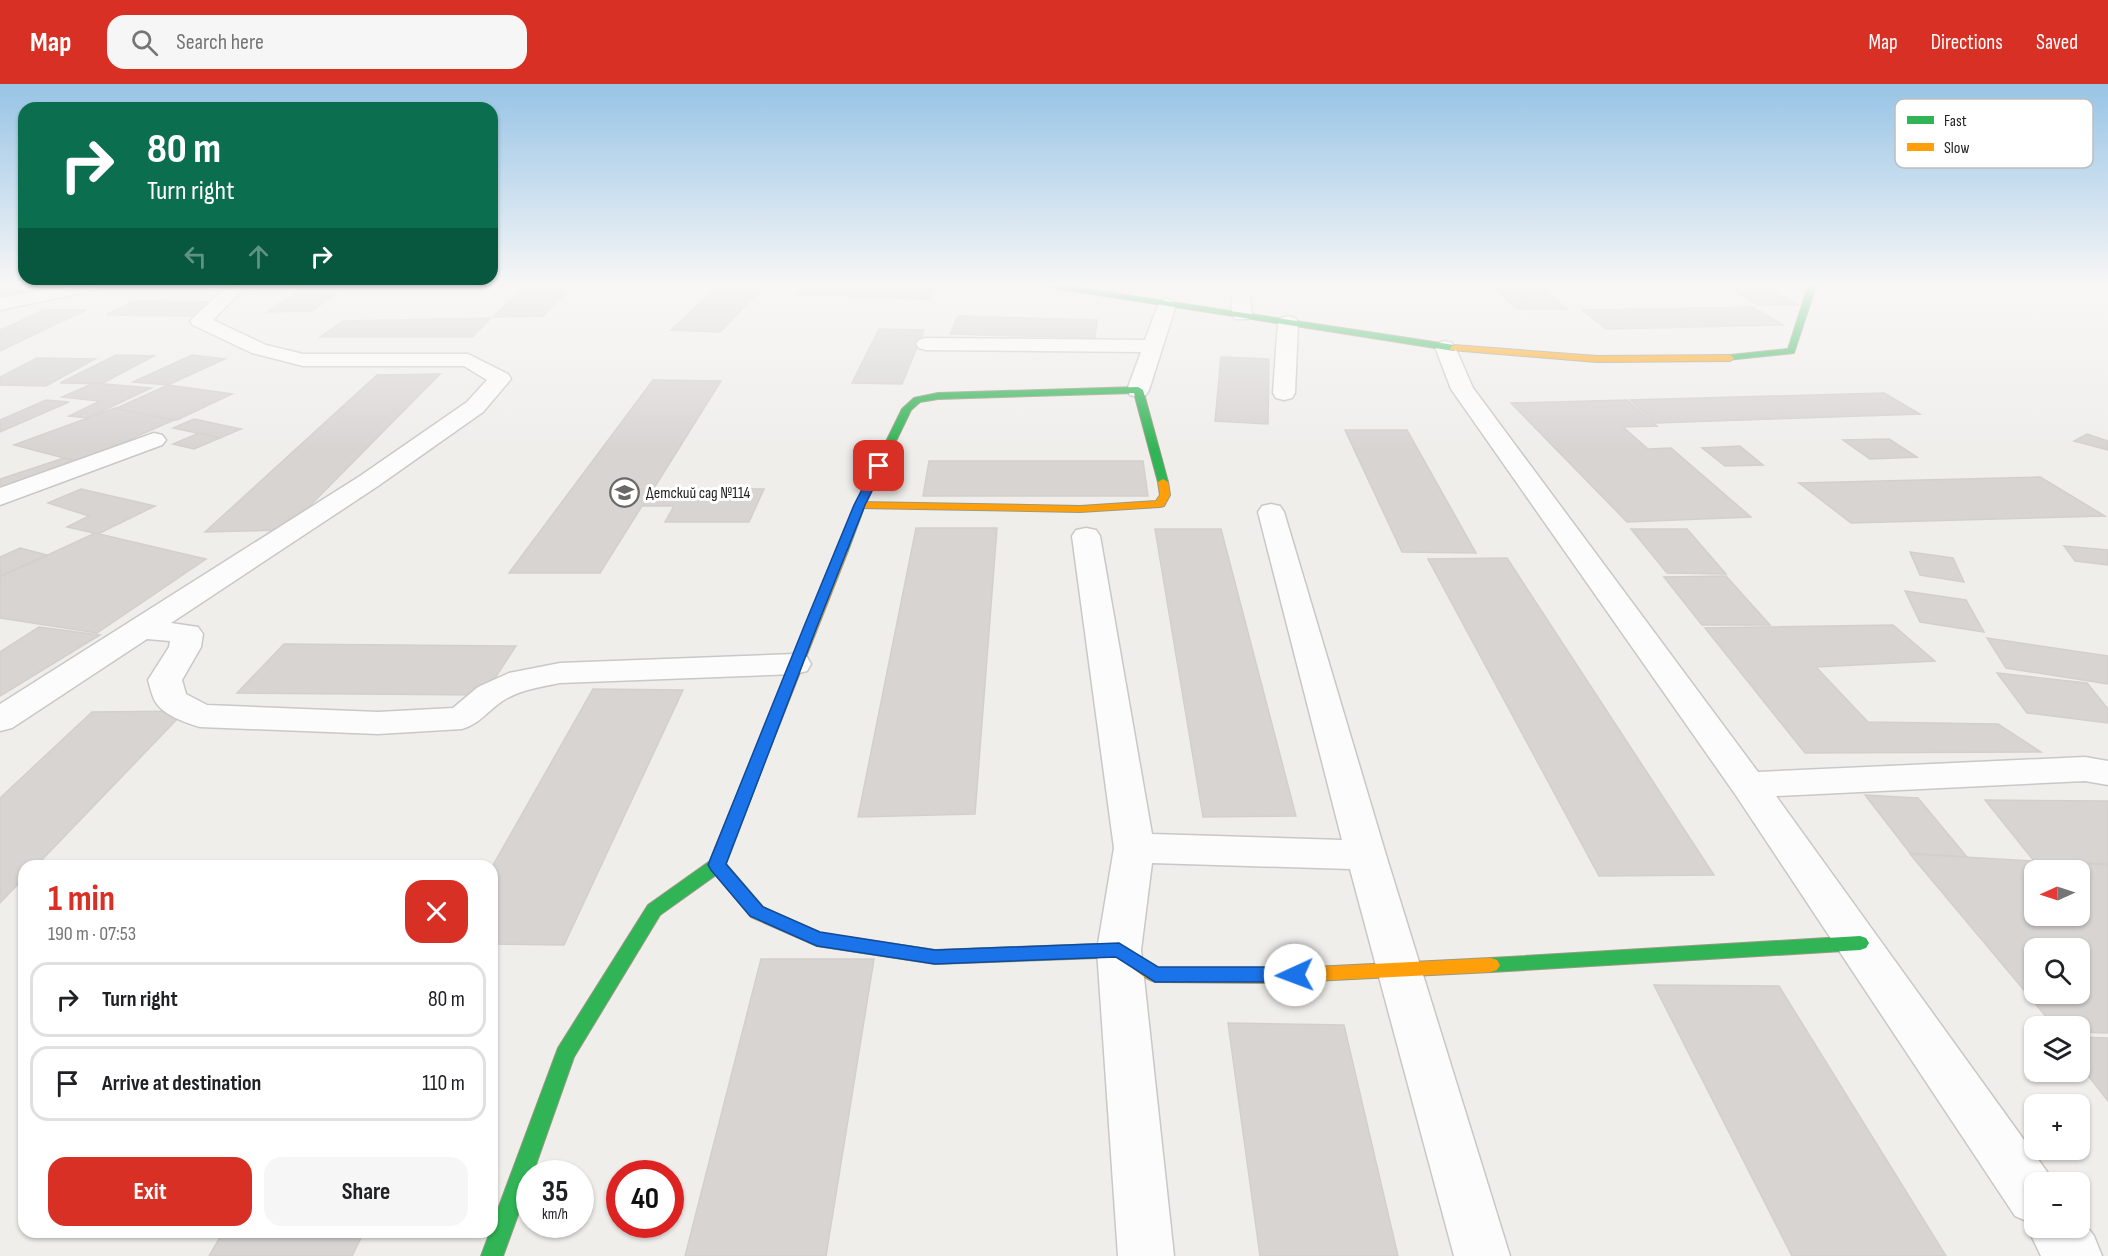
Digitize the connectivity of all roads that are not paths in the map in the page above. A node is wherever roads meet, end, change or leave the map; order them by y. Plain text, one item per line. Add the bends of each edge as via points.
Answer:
1 (241, 341) edge
2 (1155, 341) edge
3 (1287, 341) edge
4 (1405, 341) edge
5 (1794, 341) edge
6 (926, 344) dead end
7 (1153, 346) junction
8 (1445, 347) junction
9 (1138, 390) junction
10 (1284, 393) dead end
11 (154, 440) dead end
12 (0, 497) edge
13 (860, 505) junction
14 (1271, 512) dead end
15 (1086, 536) dead end
16 (144, 629) junction
17 (795, 664) junction
18 (0, 720) edge
19 (2108, 773) edge
20 (1748, 784) junction
21 (1134, 848) junction
22 (1366, 855) junction
23 (717, 865) junction
24 (1860, 943) junction
25 (1119, 950) junction
26 (1400, 970) junction
27 (2024, 1183) edge
28 (2061, 1238) edge
29 (492, 1256) edge
30 (1146, 1256) edge
31 (1482, 1256) edge
32 (2073, 1256) edge

1 - 16 street via 303,360 468,360 500,379 475,407
2 - 7 street
3 - 10 street
4 - 8 street
5 - 8 street via 1791,351 1718,359 1597,359
6 - 7 street
7 - 9 street
8 - 20 street via 1462,389
9 - 13 street via 938,396 917,400 907,409
9 - 13 street via 1162,476 1165,495 1160,504 1080,509
11 - 12 street
13 - 17 street
14 - 22 street
15 - 21 street
16 - 17 street via 187,633 185,647 165,680 171,700 200,716 378,723 462,718 490,694 521,680 560,673
16 - 18 street
17 - 23 street
19 - 20 street via 2085,769
20 - 24 street
21 - 22 street
21 - 25 street
22 - 26 street
23 - 25 street via 757,912 817,939 935,957
23 - 29 street via 654,910 566,1054
24 - 26 street
24 - 27 street
25 - 26 street via 1155,975 1274,976
25 - 30 street
26 - 31 street
28 - 32 street

